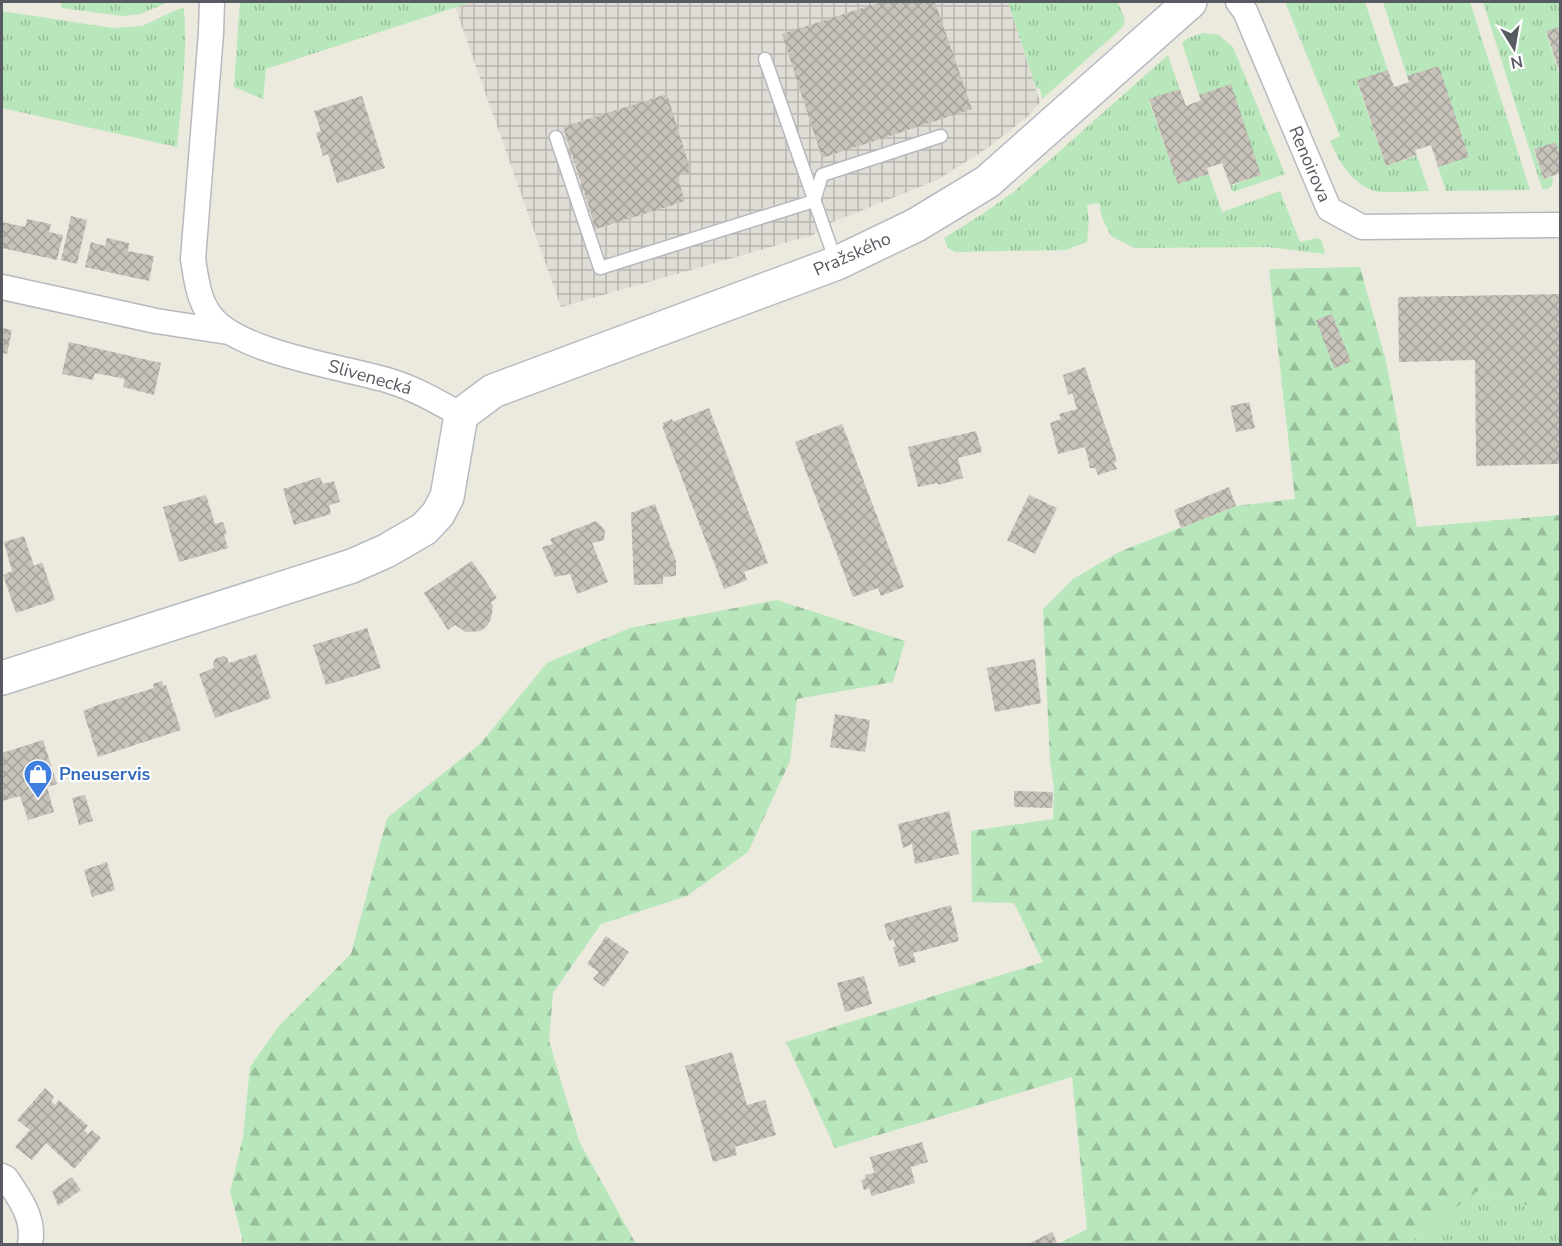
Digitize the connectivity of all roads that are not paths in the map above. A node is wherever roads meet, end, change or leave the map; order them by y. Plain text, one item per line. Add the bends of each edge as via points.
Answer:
1 (212, 2) edge
2 (1190, 2) edge
3 (1238, 2) edge
4 (765, 59) dead end
5 (941, 136) dead end
6 (556, 137) dead end
7 (814, 201) junction
8 (1560, 225) edge
9 (837, 263) junction
10 (2, 287) edge
11 (228, 332) junction
12 (461, 415) junction
13 (2, 678) edge
14 (2, 1176) edge
15 (30, 1245) edge

1 - 11 street, Slivenecká via 193,259 208,314
2 - 9 street, Pražského via 987,182 916,225
3 - 8 street, Renoirova via 1329,209 1362,227
4 - 7 lane
5 - 7 lane via 822,175
6 - 7 lane via 600,268
7 - 9 lane
9 - 12 street, Pražského via 493,391
10 - 11 street via 156,321
11 - 12 street, Slivenecká via 260,347 390,381 420,392
12 - 13 street via 447,497 424,529 352,566
14 - 15 street via 27,1209

